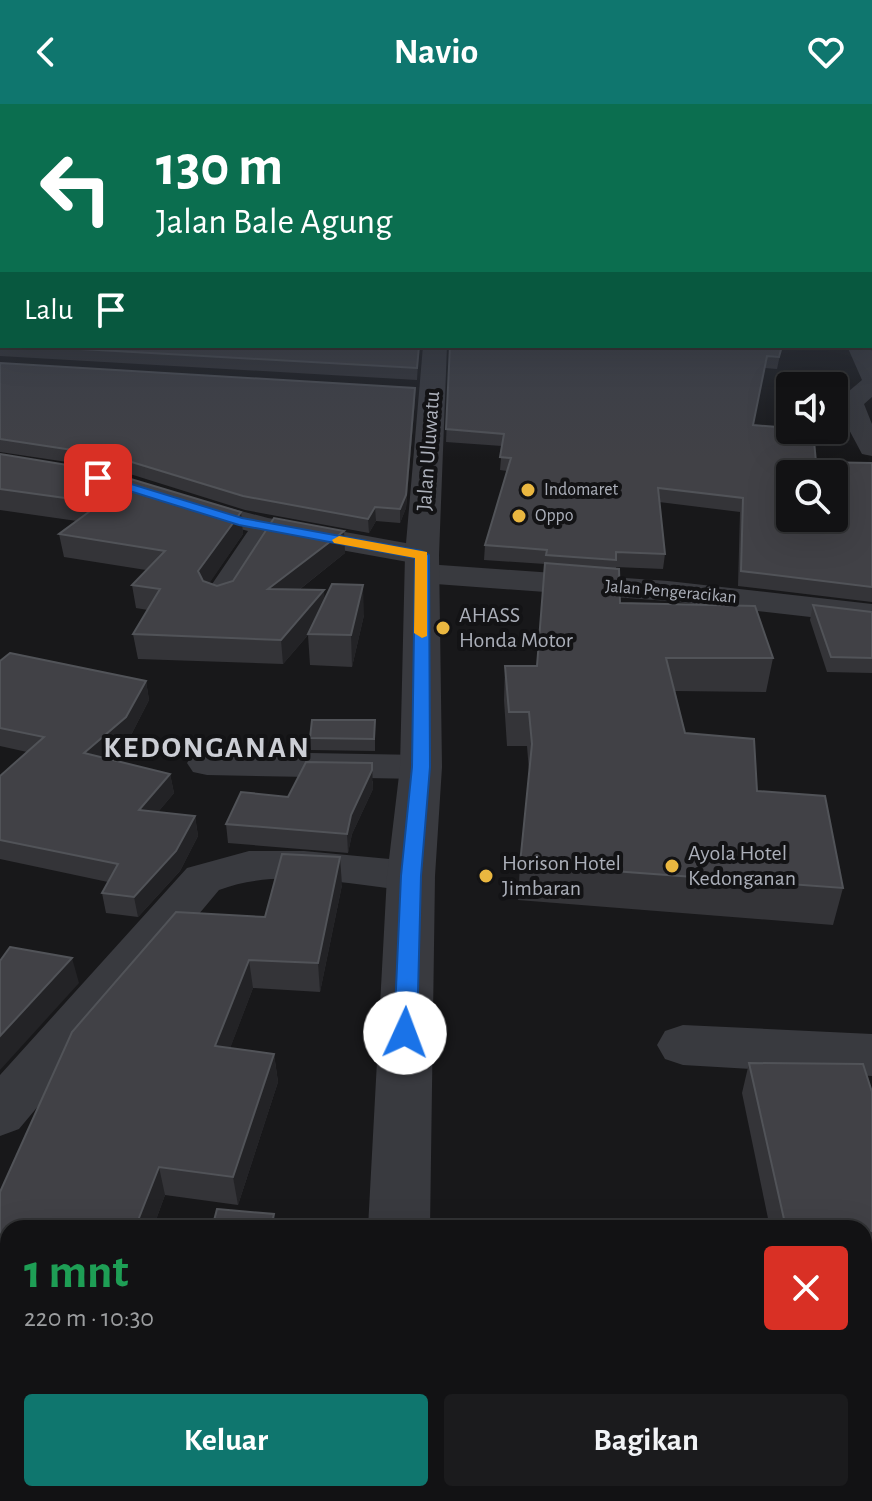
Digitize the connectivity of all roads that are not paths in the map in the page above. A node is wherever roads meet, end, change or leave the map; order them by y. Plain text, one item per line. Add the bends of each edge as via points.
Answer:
1 (425, 348) edge
2 (859, 348) edge
3 (872, 376) edge
4 (872, 384) edge
5 (872, 448) edge
6 (161, 498) edge
7 (266, 527) junction
8 (422, 564) junction
9 (221, 596) edge
10 (872, 614) edge
11 (207, 763) dead end
12 (421, 767) junction
13 (411, 876) junction
14 (683, 1045) dead end
15 (872, 1055) edge
16 (0, 1113) edge
17 (399, 1220) edge

1 - 8 street, Jalan Uluwatu via 417,390
2 - 3 street
4 - 5 street via 851,402
6 - 7 street, Jalan Pengeracikan
7 - 8 street, Jalan Pengeracikan
7 - 9 street
8 - 10 street, Jalan Pengeracikan
8 - 12 street, Jalan Uluwatu
11 - 12 street
12 - 13 street, Jalan Uluwatu
13 - 16 street via 276,865 229,869 203,879
13 - 17 street, Jalan Uluwatu
14 - 15 street

